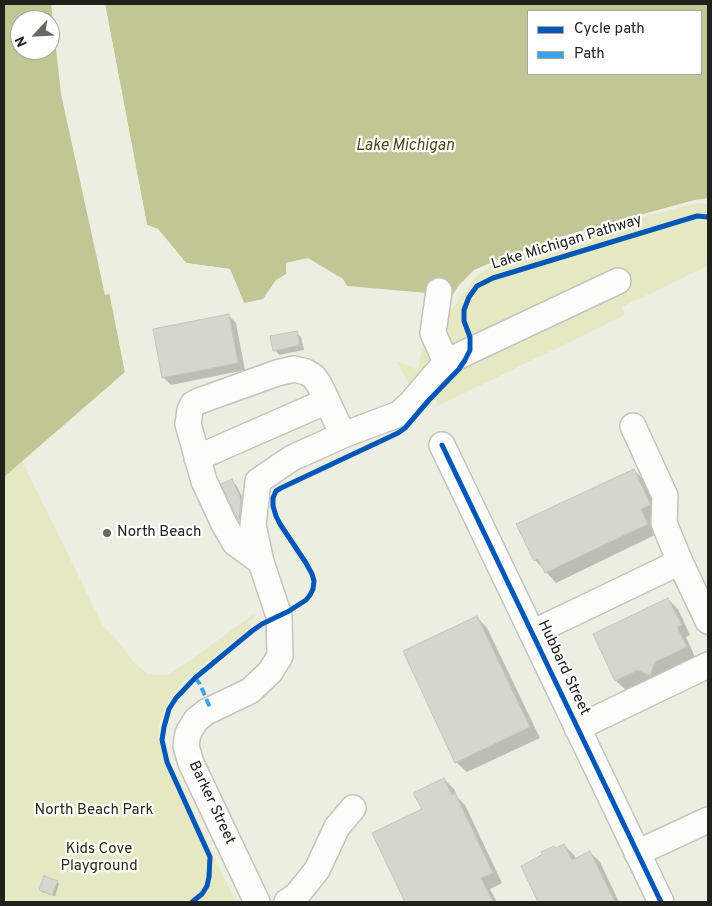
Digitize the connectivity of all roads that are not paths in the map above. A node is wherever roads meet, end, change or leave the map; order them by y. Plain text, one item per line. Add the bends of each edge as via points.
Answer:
1 (618, 281) dead end
2 (439, 291) dead end
3 (446, 362) junction
4 (327, 401) junction
5 (633, 426) dead end
6 (343, 435) junction
7 (442, 445) dead end
8 (197, 458) junction
9 (261, 562) junction
10 (680, 562) junction
11 (708, 621) edge
12 (532, 633) junction
13 (708, 665) edge
14 (577, 728) junction
15 (353, 808) dead end
16 (708, 820) edge
17 (637, 853) junction
18 (293, 900) edge
19 (257, 902) edge
20 (661, 902) edge

1 - 3 street
2 - 3 street via 433,332
3 - 6 street via 399,414
4 - 6 street
4 - 8 street
4 - 8 street via 313,376 294,369 199,400 190,410 188,424
5 - 10 street via 665,496 664,523
6 - 9 street via 292,458 258,481 253,526
7 - 12 street, Hubbard Street
8 - 9 street via 204,480 235,543
9 - 19 street, Barker Street via 279,616 280,656 270,672 250,691 196,720 186,746 190,763
10 - 11 street
10 - 12 street
12 - 14 street, Hubbard Street
13 - 14 street
14 - 17 street, Hubbard Street
15 - 18 street via 337,827 317,870
16 - 17 street
17 - 20 street, Hubbard Street

